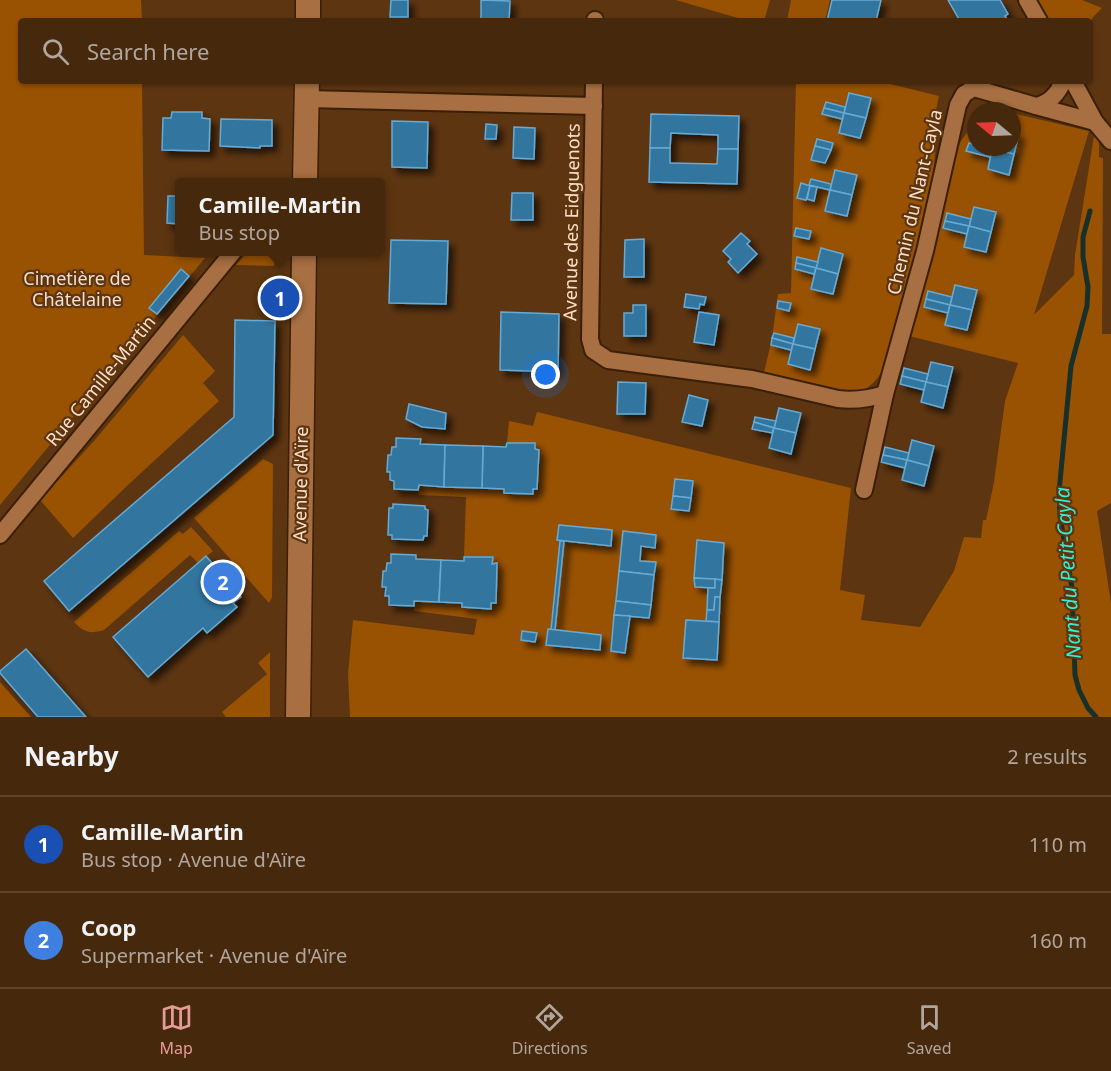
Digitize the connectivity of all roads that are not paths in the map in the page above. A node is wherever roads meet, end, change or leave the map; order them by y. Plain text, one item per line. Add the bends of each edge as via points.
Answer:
1 (308, 0) edge
2 (1027, 0) edge
3 (308, 18) edge
4 (1037, 18) edge
5 (594, 84) edge
6 (1061, 84) edge
7 (1075, 84) edge
8 (307, 90) edge
9 (594, 106) junction
10 (1036, 106) junction
11 (1095, 122) junction
12 (1111, 141) edge
13 (302, 178) edge
14 (229, 256) edge
15 (304, 256) edge
16 (885, 394) junction
17 (864, 490) dead end
18 (0, 535) edge
19 (298, 717) edge

1 - 3 main road
2 - 4 street
5 - 9 street, Avenue des Eidguenots
6 - 10 street via 1053,97
7 - 11 street
8 - 9 street, Avenue des Eidguenots
8 - 13 main road
9 - 16 street, Avenue des Eidguenots via 590,339 593,350 608,360 752,379 850,400
10 - 11 street, Chemin du Nant-Cayla
10 - 16 street, Chemin du Nant-Cayla via 974,88 964,94 958,105 925,251
11 - 12 street
14 - 18 street, Rue Camille-Martin
15 - 19 main road, Avenue d'Aïre
16 - 17 street, Chemin du Nant-Cayla

